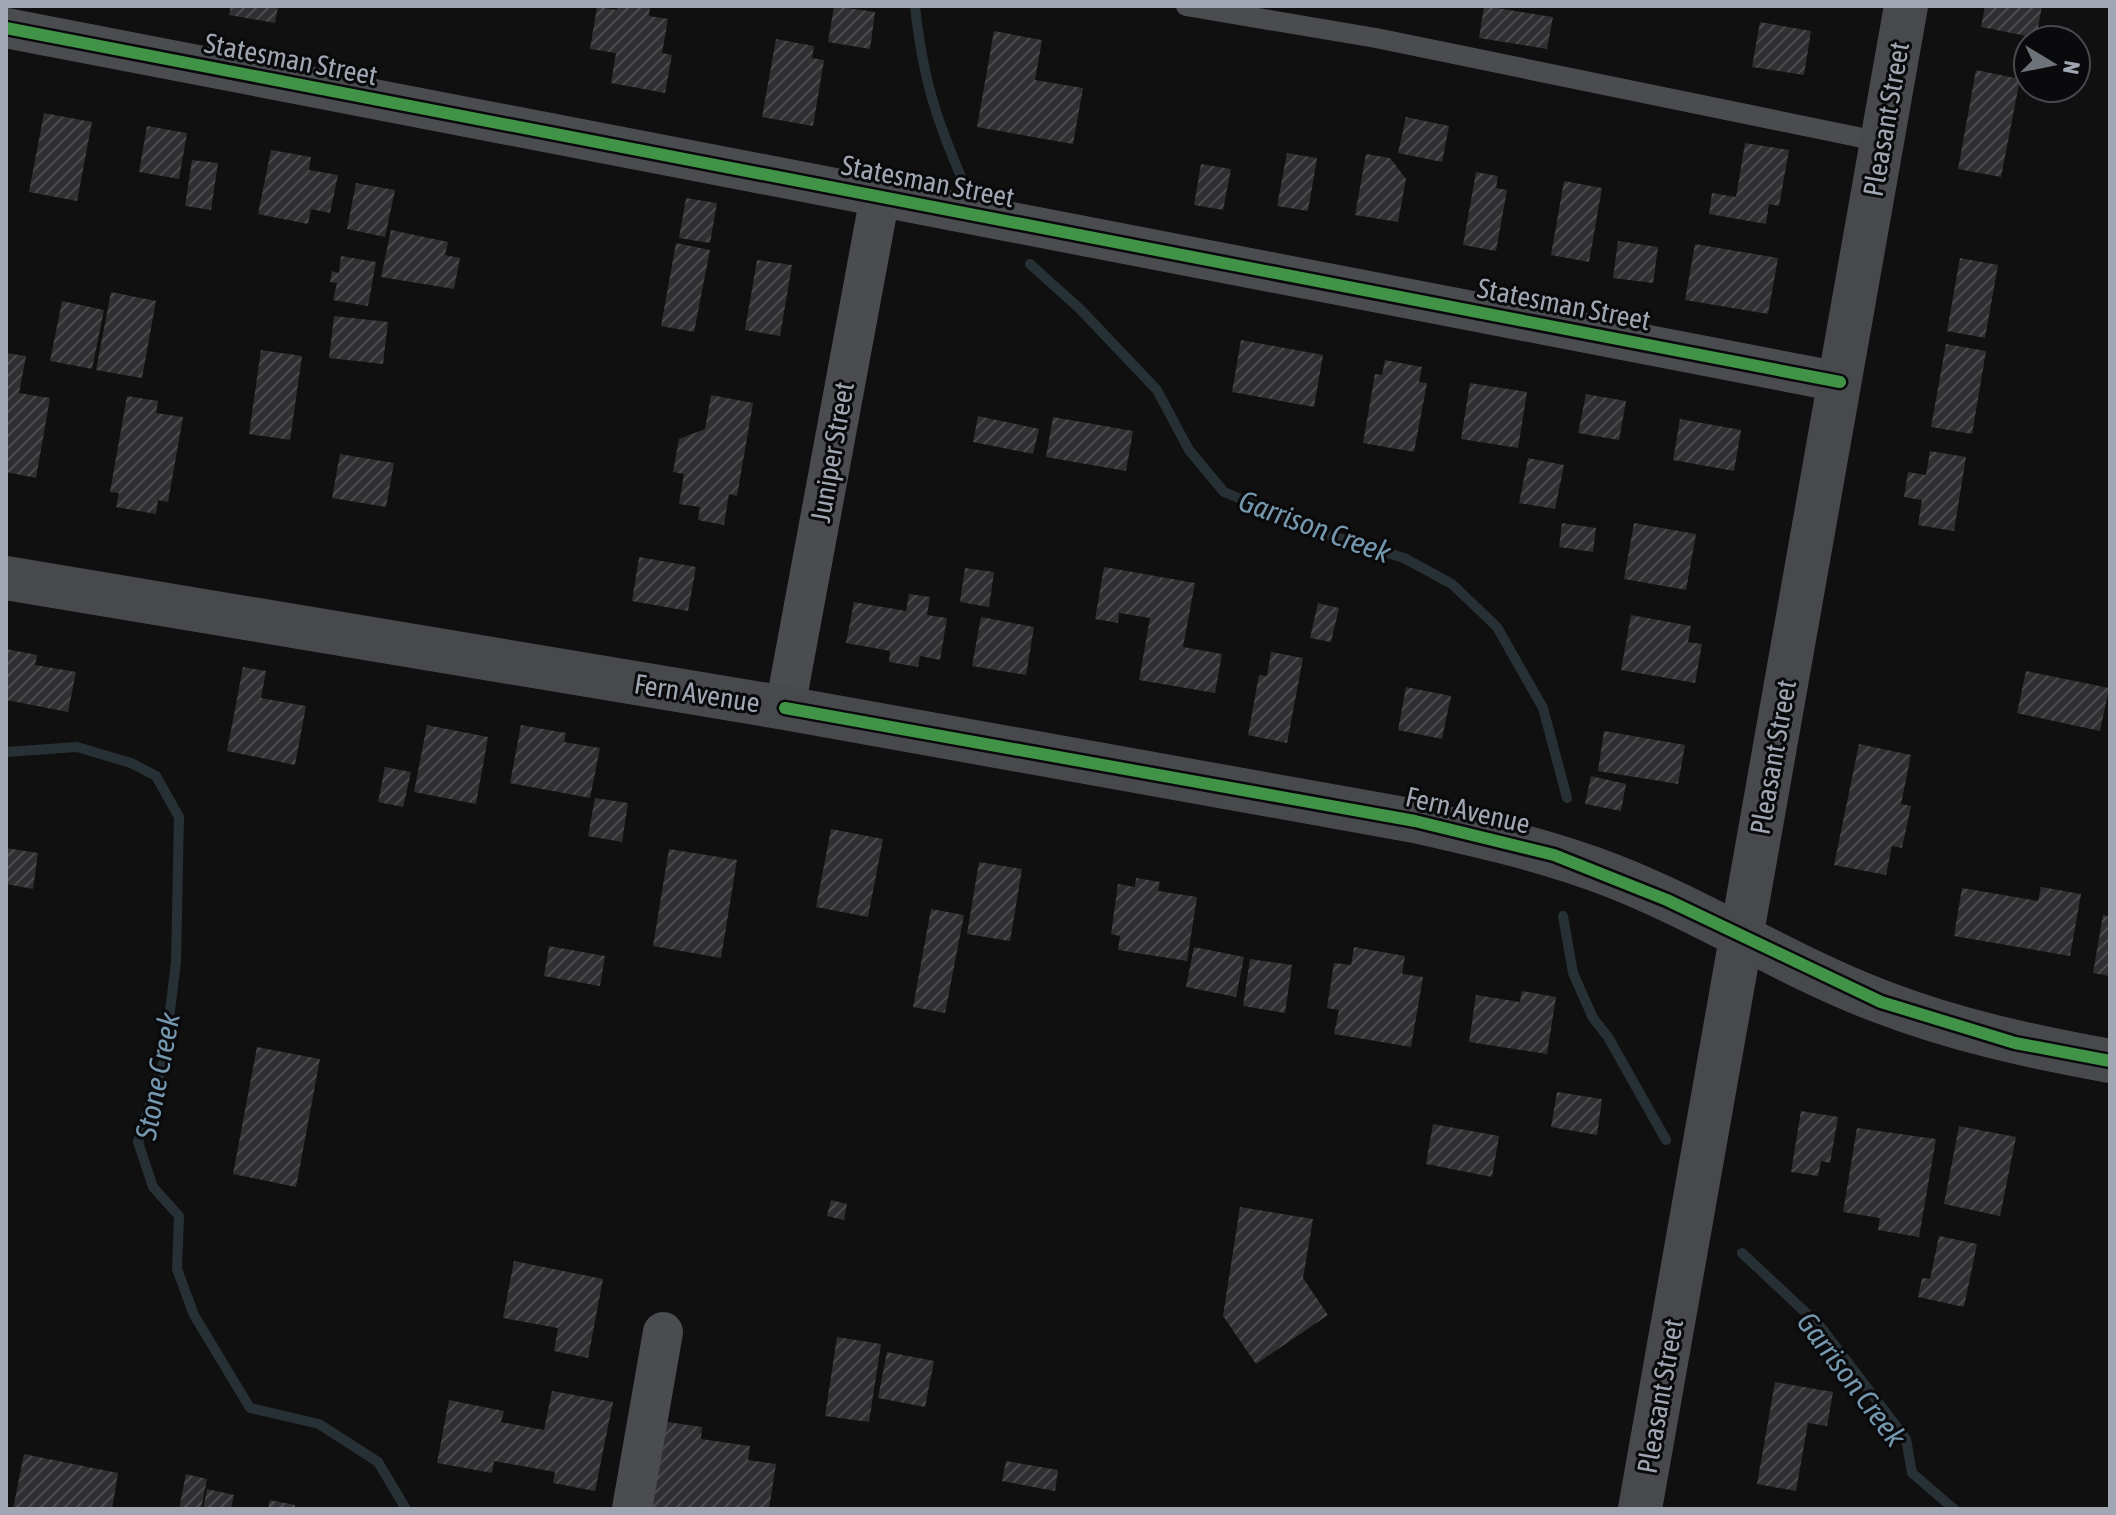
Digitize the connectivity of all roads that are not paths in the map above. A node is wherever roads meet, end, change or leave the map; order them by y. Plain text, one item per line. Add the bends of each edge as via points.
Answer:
1 (1186, 6) edge
2 (1906, 6) edge
3 (6, 28) edge
4 (1882, 142) junction
5 (880, 196) junction
6 (1840, 382) junction
7 (6, 578) edge
8 (785, 708) junction
9 (1741, 936) junction
10 (2110, 1061) edge
11 (663, 1332) dead end
12 (632, 1509) edge
13 (1640, 1509) edge

1 - 4 lane via 1376,38
2 - 4 main road, Pleasant Street
3 - 5 street, Statesman Street
4 - 6 main road, Pleasant Street
5 - 6 street, Statesman Street
5 - 8 street, Juniper Street
6 - 9 main road, Pleasant Street
7 - 8 main road, Fern Avenue
8 - 9 main road, Fern Avenue via 1487,837 1615,877
9 - 10 main road, Fern Avenue via 1922,1016 2015,1043
9 - 13 main road, Pleasant Street
11 - 12 street

